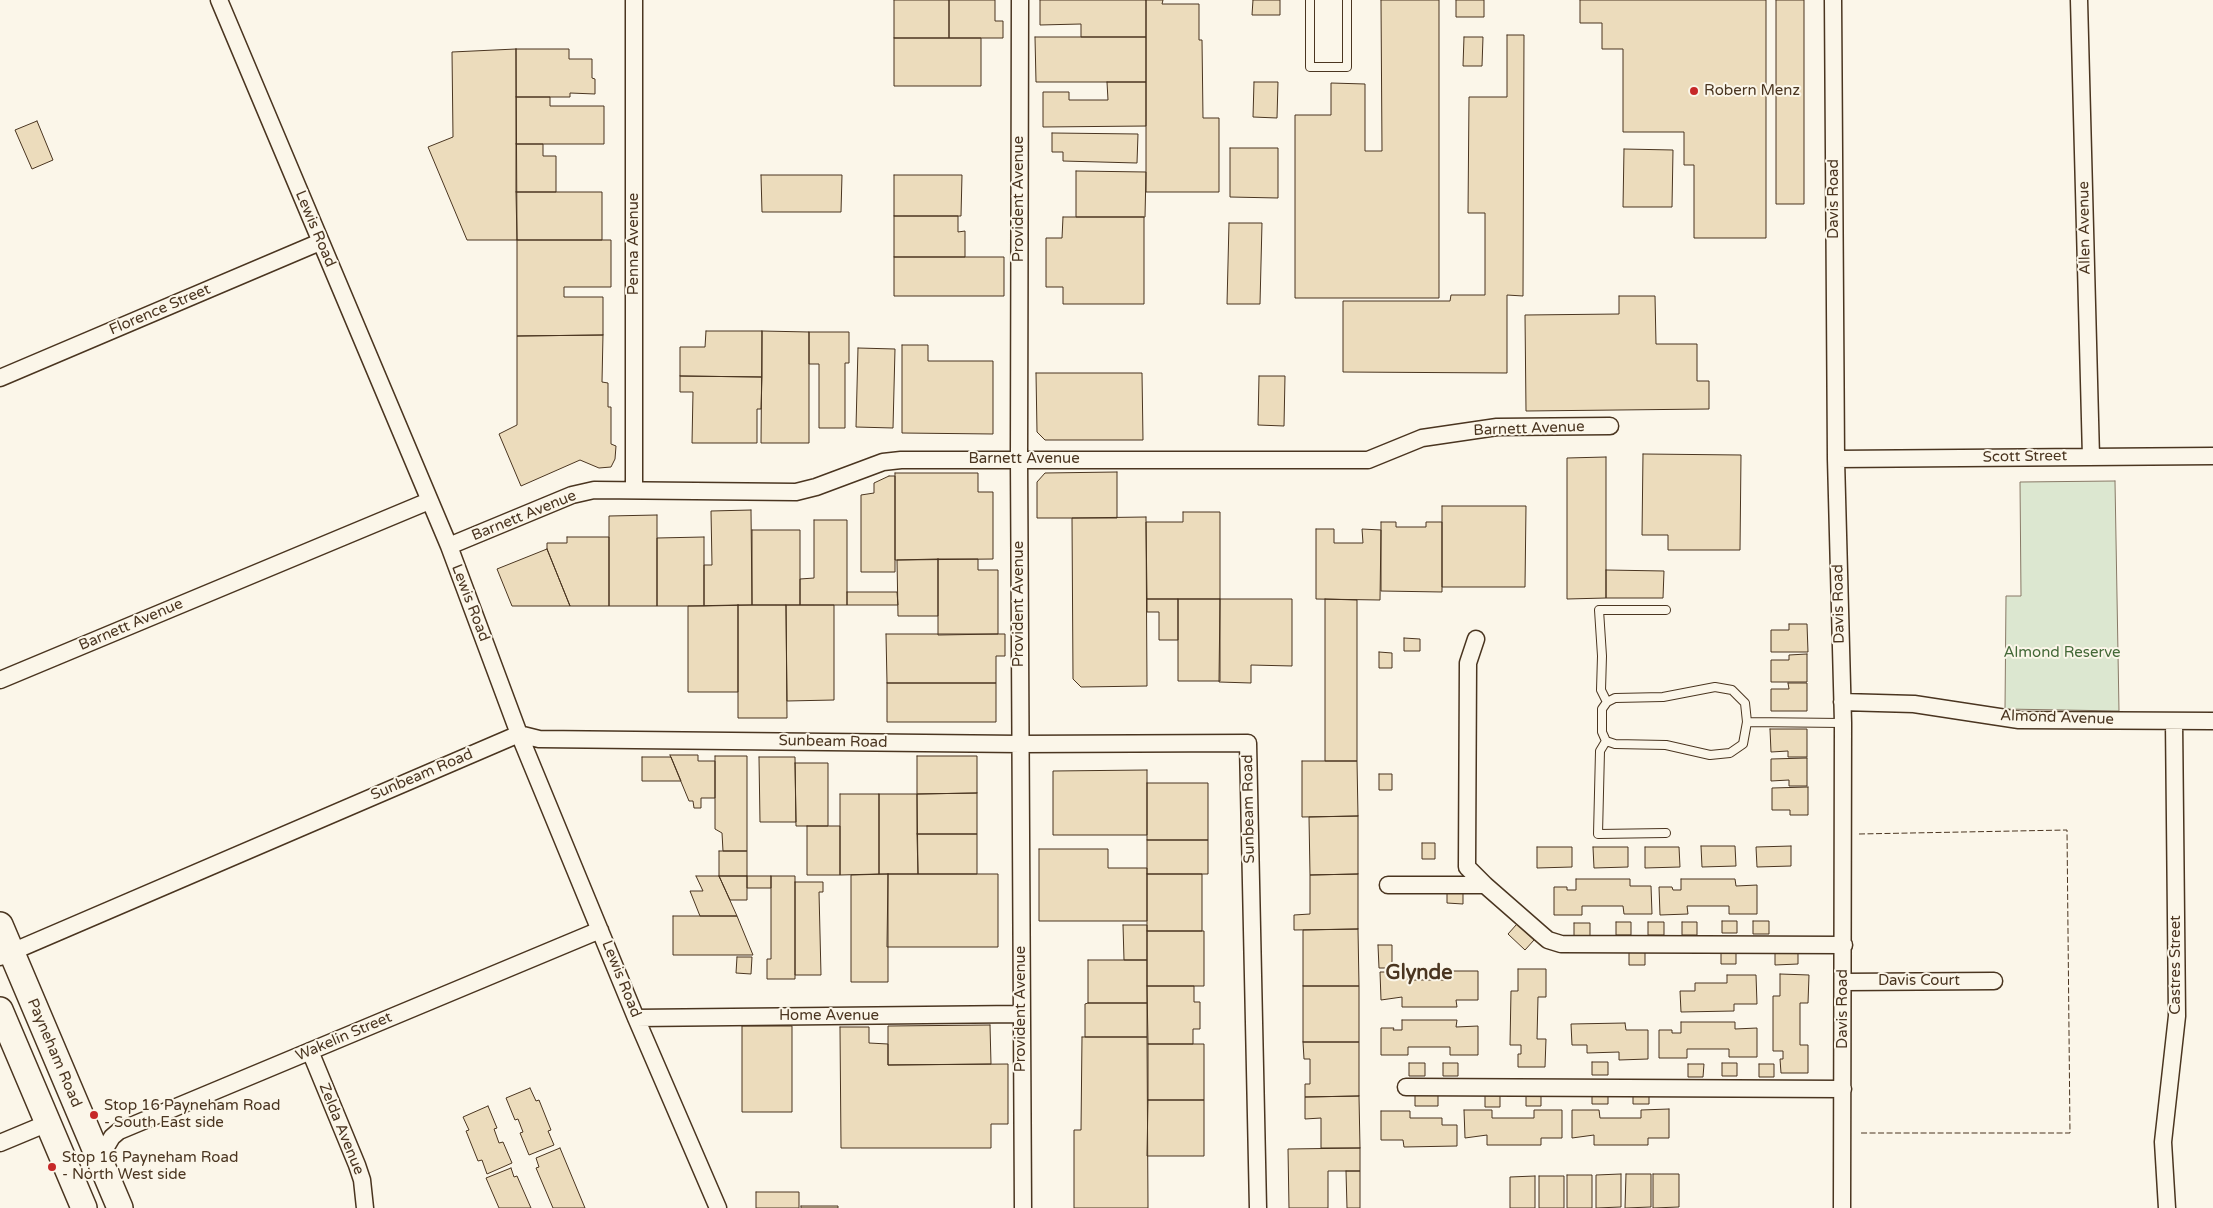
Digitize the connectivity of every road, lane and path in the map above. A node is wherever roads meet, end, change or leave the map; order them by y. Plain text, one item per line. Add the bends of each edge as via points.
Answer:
1 (219, 0) edge
2 (634, 0) edge
3 (1020, 0) edge
4 (1310, 0) edge
5 (1347, 0) edge
6 (1833, 0) edge
7 (2079, 0) edge
8 (320, 242) junction
9 (0, 378) edge
10 (1610, 426) dead end
11 (2213, 456) edge
12 (2091, 457) junction
13 (1019, 459) junction
14 (1836, 459) junction
15 (634, 489) junction
16 (429, 502) junction
17 (449, 546) junction
18 (1666, 610) dead end
19 (1476, 639) dead end
20 (0, 680) edge
21 (1607, 702) junction
22 (1842, 702) junction
23 (2174, 721) junction
24 (2213, 721) edge
25 (1747, 722) junction
26 (1843, 723) junction
27 (519, 734) junction
28 (1606, 741) junction
29 (1020, 744) junction
30 (1666, 833) dead end
31 (1388, 885) dead end
32 (1485, 885) junction
33 (0, 925) edge
34 (600, 930) junction
35 (1844, 945) junction
36 (6, 955) edge
37 (1994, 981) dead end
38 (1844, 982) junction
39 (0, 1010) edge
40 (1021, 1014) junction
41 (636, 1018) junction
42 (310, 1051) junction
43 (1406, 1087) dead end
44 (1843, 1089) junction
45 (48, 1123) junction
46 (0, 1143) edge
47 (100, 1159) junction
48 (84, 1208) edge
49 (120, 1208) edge
50 (366, 1208) edge
51 (718, 1208) edge
52 (1023, 1208) edge
53 (1258, 1208) edge
54 (1842, 1208) edge
55 (2167, 1208) edge

1 - 8 street, Lewis Road
2 - 15 street, Penna Avenue
3 - 13 street, Provident Avenue
4 - 5 lane via 1310,67 1347,67
6 - 14 street, Davis Road
7 - 12 street, Allen Avenue
8 - 9 street, Florence Street
8 - 16 street, Lewis Road
10 - 13 street, Barnett Avenue via 1497,427 1422,438 1368,460
11 - 12 street, Scott Street
12 - 14 street, Scott Street
13 - 15 street, Barnett Avenue via 883,462 796,492
13 - 29 street, Provident Avenue
14 - 22 street, Davis Road
15 - 17 street, Barnett Avenue via 594,490 572,495
16 - 17 street, Lewis Road
16 - 20 street, Barnett Avenue
17 - 27 street, Lewis Road
18 - 21 lane via 1599,610 1601,690
19 - 32 street via 1468,663 1466,856 1469,870
21 - 25 lane via 1615,698 1663,697 1715,687 1732,690 1746,703
21 - 28 lane via 1602,709 1602,732
22 - 23 street, Almond Avenue via 1914,704 2019,720
22 - 26 street, Davis Road
23 - 24 street, Almond Avenue
23 - 55 street, Castres Street via 2177,1016 2163,1142
25 - 26 lane
25 - 28 lane via 1743,744 1730,752 1710,755 1666,745
26 - 35 street, Davis Road
27 - 29 street, Sunbeam Road via 539,739
27 - 34 street, Lewis Road
27 - 36 street, Sunbeam Road
28 - 30 lane via 1600,751 1598,834
29 - 40 street, Provident Avenue
29 - 53 street, Sunbeam Road via 1248,743
31 - 32 street
32 - 35 street via 1557,944
33 - 36 main road, Payneham Road
34 - 41 street, Lewis Road
34 - 42 street, Wakelin Street
35 - 38 street, Davis Road
36 - 47 main road, Payneham Road
37 - 38 street, Davis Court
38 - 44 street, Davis Road
39 - 45 main road
40 - 41 street, Home Avenue
40 - 52 street, Provident Avenue
41 - 51 street, Lewis Road
42 - 47 street, Wakelin Street via 125,1129 112,1137
42 - 50 street, Zelda Avenue via 357,1165
43 - 44 street
44 - 54 street, Davis Road
45 - 46 street
45 - 48 main road
47 - 49 main road, Payneham Road

